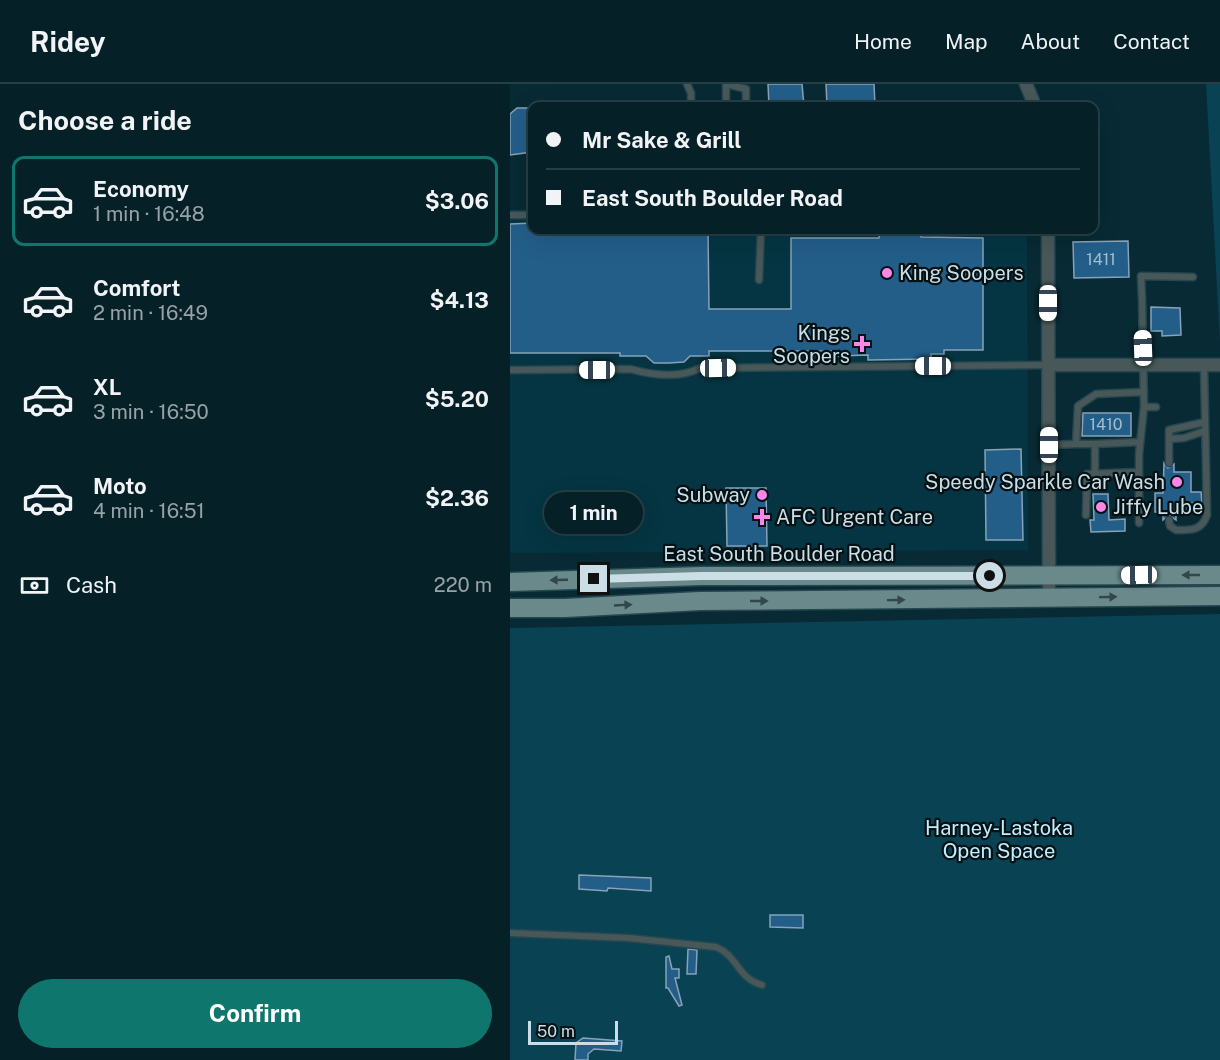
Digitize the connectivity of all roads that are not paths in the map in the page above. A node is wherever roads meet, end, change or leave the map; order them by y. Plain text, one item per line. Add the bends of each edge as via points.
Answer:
1 (687, 84) edge
2 (726, 84) edge
3 (1026, 84) edge
4 (691, 102) edge
5 (726, 102) edge
6 (746, 102) edge
7 (1033, 102) edge
8 (510, 215) edge
9 (528, 215) edge
10 (760, 234) edge
11 (1048, 234) edge
12 (1193, 276) dead end
13 (759, 280) dead end
14 (1049, 365) junction
15 (1143, 365) junction
16 (1204, 365) junction
17 (1220, 365) edge
18 (510, 370) edge
19 (1144, 392) junction
20 (1144, 407) junction
21 (1156, 407) dead end
22 (1205, 422) junction
23 (1206, 431) junction
24 (1169, 439) junction
25 (1140, 442) junction
26 (1076, 444) junction
27 (1095, 444) junction
28 (1049, 445) junction
29 (1169, 463) dead end
30 (1139, 472) junction
31 (1095, 473) junction
32 (1086, 514) dead end
33 (1169, 520) dead end
34 (1139, 523) dead end
35 (1220, 575) edge
36 (1049, 576) junction
37 (510, 582) edge
38 (1220, 596) edge
39 (1049, 598) junction
40 (510, 608) edge
41 (510, 933) edge
42 (762, 985) dead end

1 - 4 lane
2 - 5 lane
2 - 6 lane via 746,89
3 - 7 street
8 - 9 lane
10 - 13 lane
11 - 14 street
12 - 15 lane via 1142,276
14 - 15 street
14 - 18 lane via 700,368 688,374 647,374 630,369
14 - 28 street
15 - 16 street
15 - 19 lane
16 - 17 street
16 - 22 lane
19 - 20 lane
19 - 26 lane via 1096,394 1077,406
20 - 21 lane
20 - 25 lane
22 - 23 lane
22 - 24 lane via 1169,430
23 - 24 lane
23 - 33 lane via 1204,523 1197,529 1176,530
24 - 29 lane
25 - 27 lane
25 - 30 lane
26 - 27 lane
26 - 28 lane
27 - 31 lane
28 - 36 street
30 - 31 lane
30 - 34 lane
31 - 32 lane via 1087,474
35 -> 36 main road, East South Boulder Road
36 -> 37 main road, East South Boulder Road via 701,576
36 - 39 street
39 -> 38 main road
40 -> 39 main road via 700,601
41 - 42 lane via 629,938 716,947 728,952 750,982

